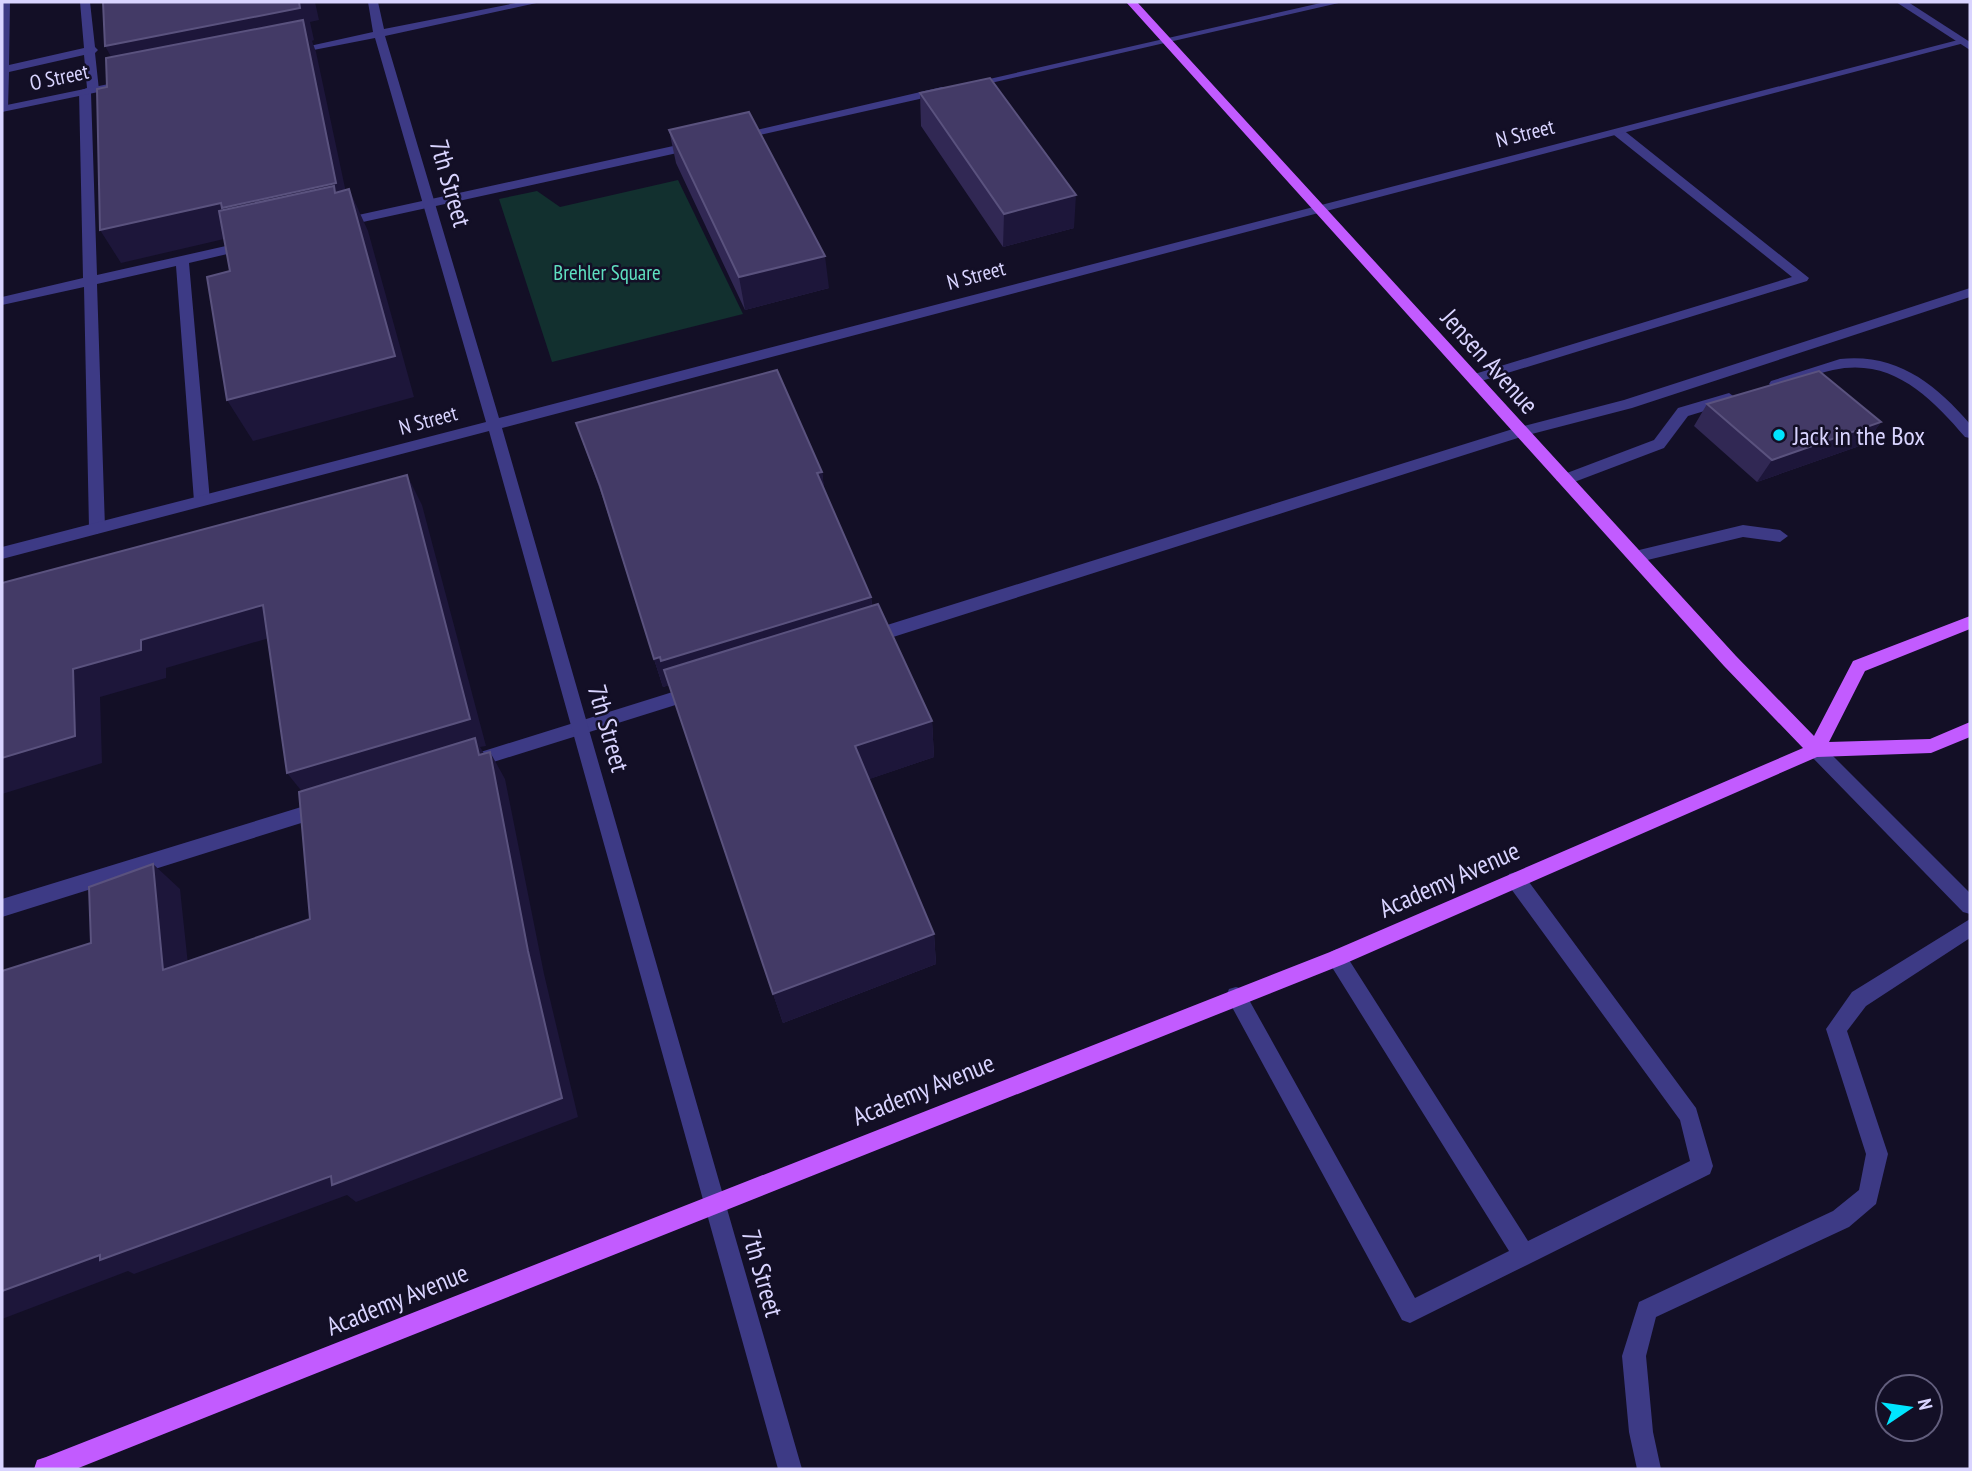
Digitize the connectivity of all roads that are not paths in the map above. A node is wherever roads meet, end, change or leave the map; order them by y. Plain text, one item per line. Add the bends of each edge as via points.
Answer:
1 (5, 2) edge
2 (85, 2) edge
3 (373, 2) edge
4 (537, 2) edge
5 (1131, 2) edge
6 (1338, 2) edge
7 (1901, 2) edge
8 (379, 34) junction
9 (1167, 41) junction
10 (1966, 44) edge
11 (92, 50) junction
12 (284, 52) edge
13 (5, 69) junction
14 (134, 82) edge
15 (89, 91) junction
16 (2, 109) edge
17 (1618, 131) junction
18 (722, 139) edge
19 (708, 142) edge
20 (427, 203) junction
21 (1318, 207) junction
22 (332, 225) edge
23 (264, 241) edge
24 (182, 260) junction
25 (90, 281) junction
26 (1970, 292) edge
27 (2, 301) edge
28 (1473, 379) junction
29 (494, 424) junction
30 (1521, 432) junction
31 (1970, 433) edge
32 (1564, 480) junction
33 (202, 501) junction
34 (97, 528) junction
35 (1780, 536) dead end
36 (2, 553) edge
37 (1635, 557) junction
38 (1970, 622) edge
39 (845, 645) edge
40 (712, 687) edge
41 (580, 729) junction
42 (1970, 729) edge
43 (1816, 750) junction
44 (449, 769) edge
45 (343, 802) edge
46 (1516, 880) junction
47 (1970, 906) edge
48 (2, 908) edge
49 (1970, 928) edge
50 (1337, 958) junction
51 (1236, 996) junction
52 (714, 1203) junction
53 (1524, 1255) junction
54 (46, 1469) edge
55 (790, 1469) edge
56 (1649, 1469) edge

1 - 13 street
2 - 11 street
3 - 8 street, 7th Street
4 - 8 street
5 - 9 main road, Jensen Avenue
6 - 9 street
7 - 10 street
8 - 12 street
8 - 20 street, 7th Street
9 - 18 street
9 - 21 main road, Jensen Avenue
10 - 17 street, N Street
11 - 13 street
11 - 15 street
13 - 16 street
14 - 15 street, O Street
15 - 16 street, O Street
15 - 25 street
17 - 21 street, N Street
17 - 28 street via 1802,278
19 - 20 street
20 - 22 street
20 - 29 street, 7th Street
21 - 28 main road, Jensen Avenue
21 - 29 street, N Street
23 - 24 street
24 - 25 street
24 - 33 street
25 - 27 street
25 - 34 street
26 - 30 street via 1627,404
28 - 30 main road, Jensen Avenue
29 - 33 street, N Street
29 - 41 street, 7th Street
30 - 32 main road, Jensen Avenue
30 - 39 street
31 - 32 street via 1940,398 1890,365 1847,362 1683,412 1659,444
32 - 37 main road, Jensen Avenue
33 - 34 street, N Street
34 - 36 street, N Street
35 - 37 street via 1743,530
37 - 43 main road, Jensen Avenue
38 - 43 main road via 1859,666
40 - 41 street
41 - 44 street
41 - 52 street, 7th Street
42 - 43 main road via 1931,746
43 - 46 main road, Academy Avenue
43 - 47 street
45 - 48 street
46 - 50 main road, Academy Avenue
46 - 53 street via 1689,1115 1702,1166
49 - 56 street via 1859,999 1836,1029 1877,1154 1868,1196 1841,1219 1647,1310 1634,1356
50 - 51 main road, Academy Avenue
50 - 53 street
51 - 52 main road, Academy Avenue
51 - 53 street via 1410,1312
52 - 54 main road, Academy Avenue
52 - 55 street, 7th Street

